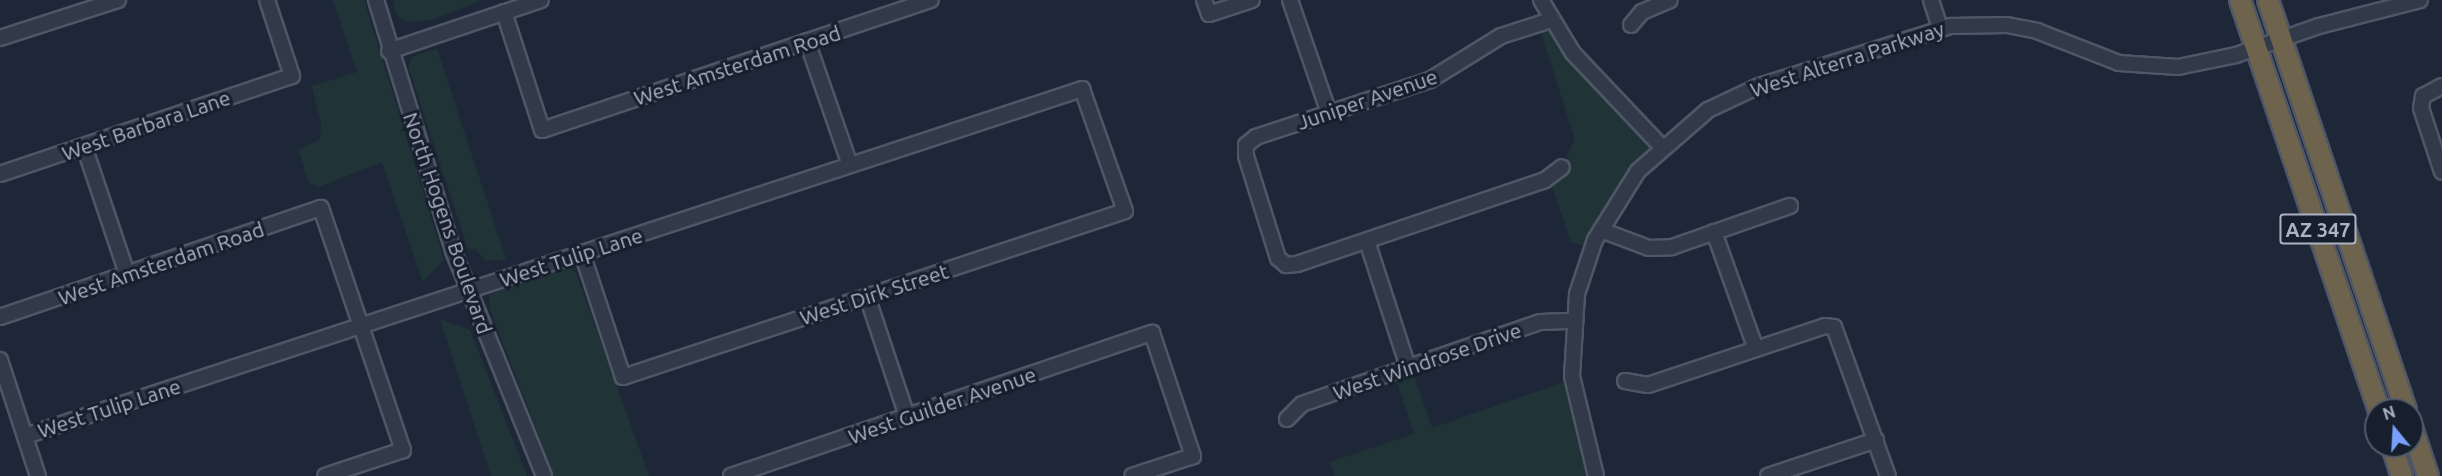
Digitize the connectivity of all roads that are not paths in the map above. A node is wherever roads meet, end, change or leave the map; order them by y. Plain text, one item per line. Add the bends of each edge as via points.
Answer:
1 (118, 0) edge
2 (267, 0) edge
3 (376, 0) edge
4 (541, 0) edge
5 (931, 0) edge
6 (1204, 0) edge
7 (1252, 0) edge
8 (1290, 0) edge
9 (1541, 0) edge
10 (1670, 0) edge
11 (1930, 0) edge
12 (2240, 0) edge
13 (2268, 0) edge
14 (2420, 0) edge
15 (504, 12) junction
16 (1551, 20) junction
17 (1631, 25) dead end
18 (1940, 28) junction
19 (0, 38) edge
20 (2281, 39) junction
21 (807, 41) junction
22 (2256, 49) junction
23 (389, 51) junction
24 (2442, 86) edge
25 (1329, 113) junction
26 (84, 146) junction
27 (1662, 147) junction
28 (850, 165) junction
29 (1562, 166) dead end
30 (2442, 172) edge
31 (0, 174) edge
32 (1790, 206) dead end
33 (1125, 211) joint
34 (1601, 230) junction
35 (1714, 232) junction
36 (1367, 241) junction
37 (582, 253) junction
38 (127, 274) junction
39 (467, 291) junction
40 (867, 296) junction
41 (0, 317) edge
42 (1573, 321) junction
43 (361, 325) junction
44 (1756, 349) junction
45 (0, 360) edge
46 (1408, 367) junction
47 (1625, 381) dead end
48 (2375, 398) edge
49 (2402, 398) edge
50 (907, 416) junction
51 (1287, 419) dead end
52 (25, 436) junction
53 (1876, 440) junction
54 (2396, 458) edge
55 (2422, 458) edge
56 (38, 476) edge
57 (325, 476) edge
58 (544, 476) edge
59 (731, 476) edge
60 (1132, 476) edge
61 (1596, 476) edge
62 (1768, 476) edge
63 (1888, 476) edge
64 (2402, 476) edge
65 (2428, 476) edge

1 - 19 street
2 - 26 street, West Barbara Lane via 292,76
3 - 23 street, North Hogens Boulevard
4 - 15 street
5 - 21 street, West Amsterdam Road
6 - 7 street via 1209,14
8 - 25 street
9 - 16 street
10 - 17 street via 1642,12
11 - 18 street
12 - 22 highway, AZ 347
13 - 20 highway, AZ 347
14 - 20 street, West Alterra Parkway
15 - 21 street, West Amsterdam Road via 542,130
15 - 23 street
16 - 25 street, Juniper Avenue via 1501,36 1430,80
16 - 27 street via 1573,53
18 - 22 street, West Alterra Parkway via 2007,25 2037,31 2119,63 2156,67 2200,64
18 - 27 street, West Alterra Parkway via 1731,97
20 - 22 street, West Alterra Parkway
20 - 49 highway, AZ 347
21 - 28 street
22 - 48 highway, AZ 347
23 - 39 street, North Hogens Boulevard
24 - 30 street via 2423,96 2421,108
25 - 36 street, Juniper Avenue via 1256,137 1246,145 1278,258 1286,265 1298,264
26 - 31 street, West Barbara Lane
26 - 38 street
27 - 34 street, West Alterra Parkway via 1638,171
28 - 33 street, West Tulip Lane via 1082,89
28 - 37 street, West Tulip Lane
29 - 36 street via 1545,180
32 - 35 street
33 - 40 street, West Dirk Street
34 - 35 street via 1649,248 1672,247
34 - 42 street, West Alterra Parkway via 1577,294
35 - 44 street
36 - 46 street
37 - 39 street, West Tulip Lane
37 - 40 street, West Dirk Street via 623,377
38 - 41 street, West Amsterdam Road
38 - 43 street, West Amsterdam Road via 321,208
39 - 43 street, West Tulip Lane
39 - 58 street, North Hogens Boulevard
40 - 50 street
42 - 46 street, West Windrose Drive via 1540,322
42 - 61 street, West Alterra Parkway via 1572,376
43 - 52 street, West Tulip Lane
43 - 57 street via 403,450
44 - 47 street via 1648,385
44 - 53 street via 1826,326 1834,327
45 - 52 street
46 - 51 street, West Windrose Drive via 1302,404
50 - 59 street, West Guilder Avenue
50 - 60 street, West Guilder Avenue via 1152,333 1193,456
52 - 56 street
53 - 62 street
53 - 63 street
54 - 64 highway
55 - 65 highway

